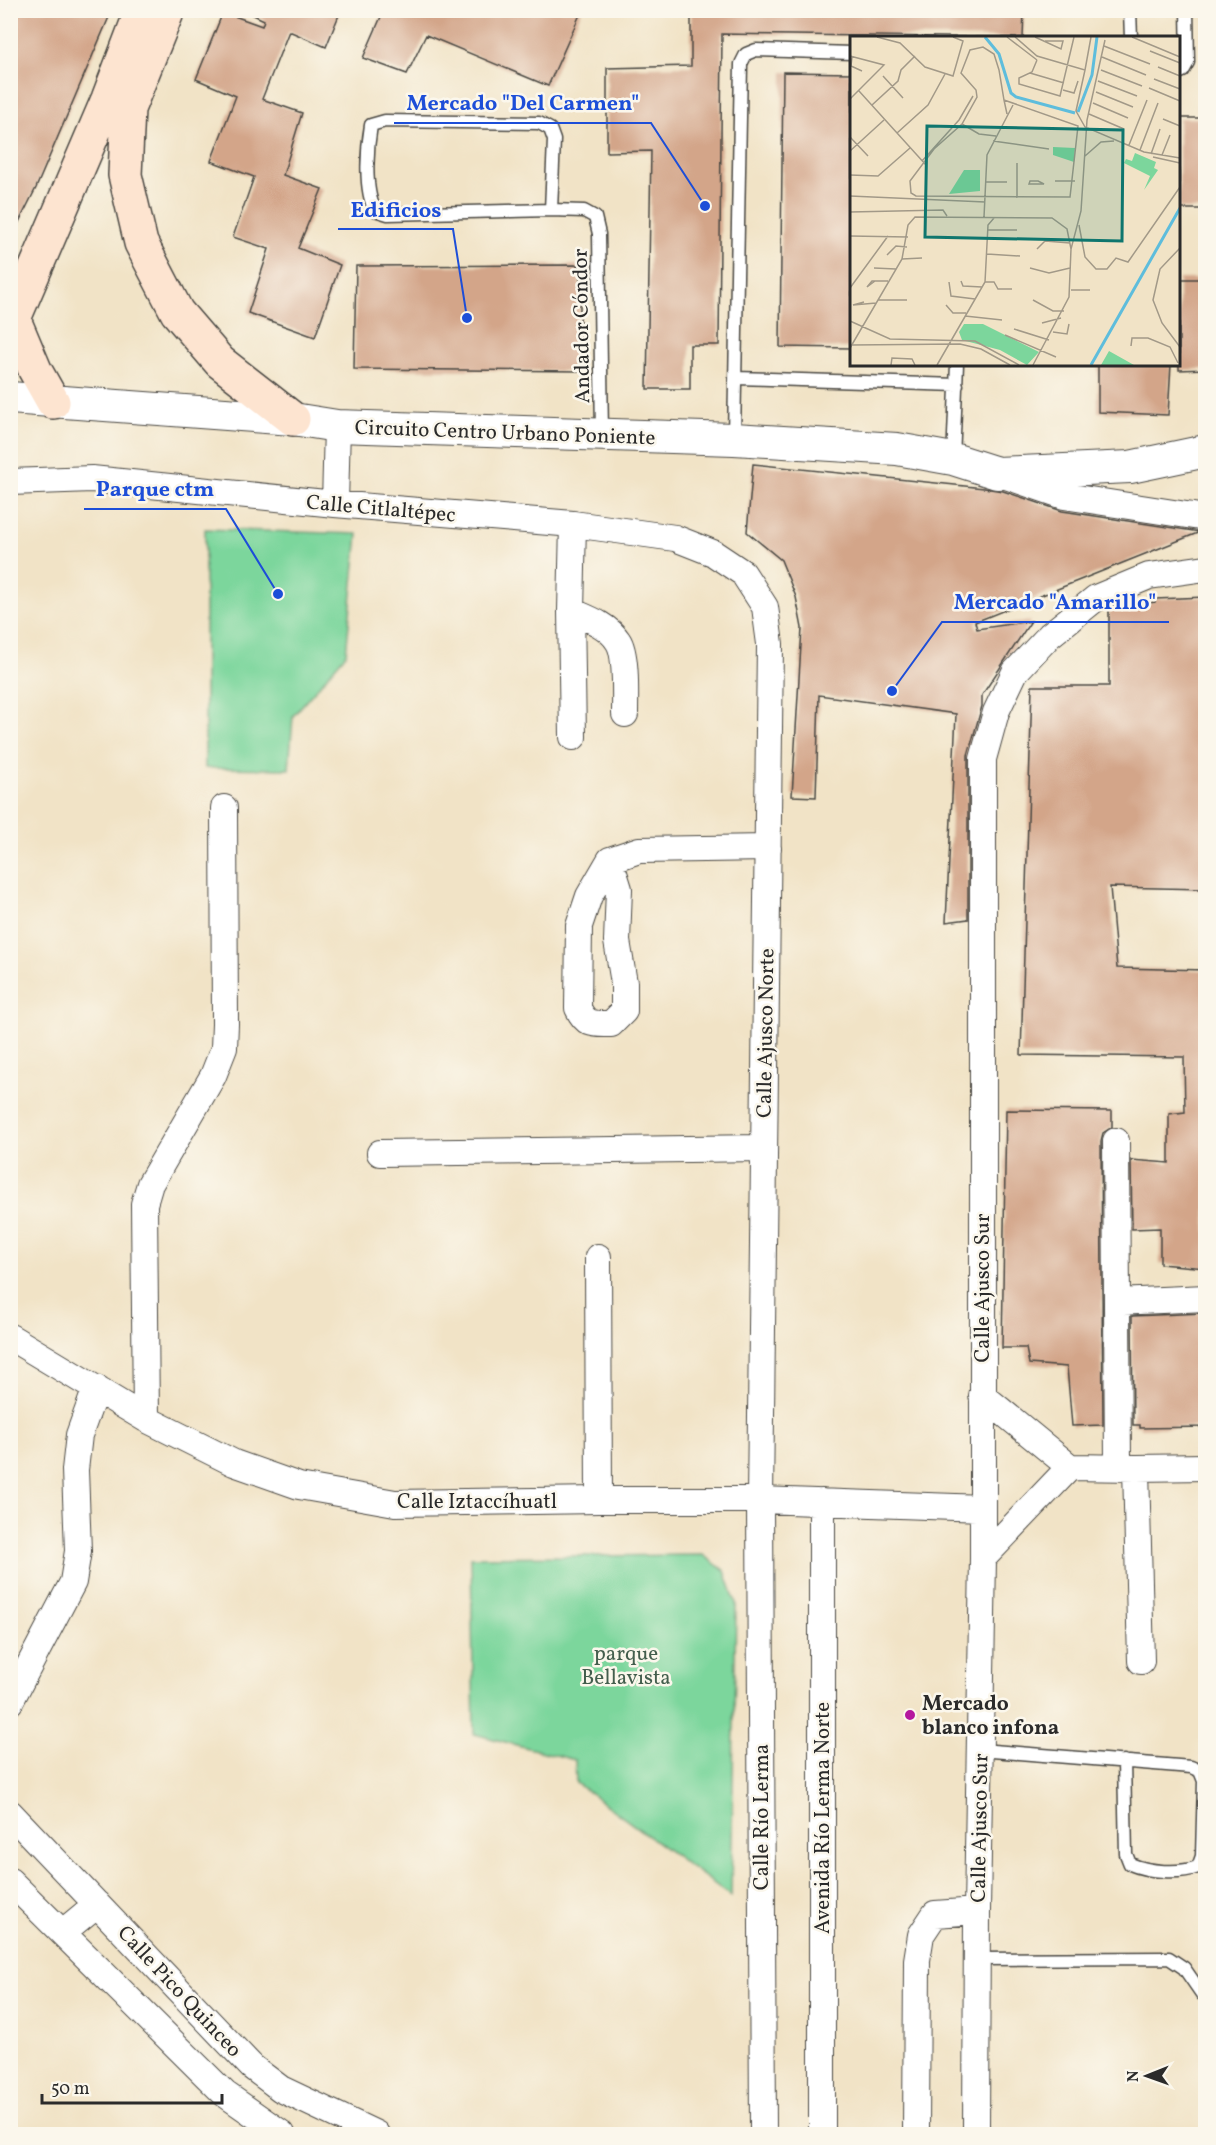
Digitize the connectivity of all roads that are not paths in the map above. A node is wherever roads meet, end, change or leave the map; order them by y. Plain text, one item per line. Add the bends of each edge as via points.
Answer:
1 (142, 10) edge
2 (168, 10) edge
3 (1130, 10) edge
4 (1187, 10) edge
5 (1131, 36) edge
6 (850, 53) edge
7 (1180, 72) edge
8 (551, 210) junction
9 (12, 324) edge
10 (957, 366) edge
11 (736, 378) junction
12 (957, 385) junction
13 (10, 398) edge
14 (53, 402) junction
15 (293, 420) junction
16 (337, 426) junction
17 (602, 436) junction
18 (734, 439) junction
19 (1206, 451) edge
20 (953, 459) junction
21 (997, 473) junction
22 (10, 482) edge
23 (335, 504) junction
24 (1206, 518) edge
25 (573, 524) junction
26 (1206, 568) edge
27 (743, 573) joint
28 (572, 611) junction
29 (625, 714) dead end
30 (573, 737) dead end
31 (224, 808) dead end
32 (768, 848) junction
33 (610, 860) junction
34 (1116, 1141) dead end
35 (763, 1148) junction
36 (380, 1153) dead end
37 (598, 1257) dead end
38 (1206, 1298) edge
39 (1117, 1302) junction
40 (10, 1337) edge
41 (96, 1388) junction
42 (982, 1395) junction
43 (146, 1419) junction
44 (1070, 1467) junction
45 (1206, 1467) edge
46 (1127, 1468) junction
47 (599, 1500) junction
48 (760, 1500) junction
49 (822, 1502) junction
50 (982, 1508) junction
51 (983, 1558) junction
52 (1141, 1661) dead end
53 (10, 1702) edge
54 (980, 1750) junction
55 (1124, 1761) junction
56 (10, 1812) edge
57 (10, 1881) edge
58 (97, 1904) junction
59 (977, 1911) junction
60 (63, 1932) junction
61 (977, 1959) junction
62 (1206, 1995) edge
63 (282, 2134) edge
64 (376, 2134) edge
65 (763, 2134) edge
66 (822, 2134) edge
67 (916, 2134) edge
68 (976, 2134) edge

1 - 9 main road
2 - 15 main road via 128,109 125,175 141,243 177,312 220,362
3 - 5 lane
4 - 7 lane via 1188,62
6 - 11 lane via 756,50 746,54 741,64
8 - 8 lane via 554,140 550,129 539,123 385,121 371,125 369,199 375,210 388,214
8 - 17 lane, Andador Cóndor via 584,211 595,217 599,234
9 - 14 main road
10 - 12 lane
11 - 12 lane
11 - 18 lane
12 - 20 lane
13 - 14 street, Circuito Centro Urbano Poniente
14 - 15 street, Circuito Centro Urbano Poniente
15 - 16 street, Circuito Centro Urbano Poniente
16 - 17 street, Circuito Centro Urbano Poniente
16 - 23 street
17 - 18 street, Circuito Centro Urbano Poniente
18 - 20 street, Circuito Centro Urbano Poniente via 897,449
19 - 21 street via 1131,466
20 - 21 street, Circuito Centro Urbano Poniente
21 - 24 street via 1064,496
22 - 23 street, Calle Citlaltépec via 92,479
23 - 25 street, Calle Citlaltépec
25 - 27 street, Calle Citlaltépec via 675,538 713,552
25 - 28 street
26 - 42 street, Calle Ajusco Sur via 1149,576 1096,598 1050,635 1015,672 993,722 983,759
27 - 32 street, Calle Ajusco Norte via 765,607 770,644
28 - 29 street via 600,624 619,642
28 - 30 street
31 - 43 street via 224,1048 213,1076 150,1184 144,1204
32 - 33 street via 639,850
32 - 35 street, Calle Ajusco Norte
33 - 33 street via 589,896 579,926 578,1008 582,1018 590,1023 611,1024 624,1011 617,941 619,889
34 - 39 street
35 - 36 street
35 - 48 street, Calle Ajusco Norte
37 - 47 street
38 - 39 street
39 - 46 street
40 - 41 street, Calle Iztaccíhuatl
41 - 43 street, Calle Iztaccíhuatl
41 - 53 street via 80,1435 75,1470 78,1551 73,1582
42 - 44 street
42 - 50 street, Calle Ajusco Sur
43 - 47 street, Calle Iztaccíhuatl via 234,1463 309,1488 395,1503
44 - 46 street
44 - 51 street
45 - 46 street
46 - 52 street
47 - 48 street, Calle Iztaccíhuatl
48 - 49 street, Calle Iztaccíhuatl
48 - 65 street, Calle Río Lerma
49 - 50 street, Calle Iztaccíhuatl
49 - 66 street, Avenida Río Lerma Norte
50 - 51 street, Calle Ajusco Sur
51 - 54 street, Calle Ajusco Sur
54 - 55 lane
54 - 59 street, Calle Ajusco Sur
55 - 55 lane via 1200,1771 1204,1800 1202,1856 1198,1867 1140,1868 1130,1864 1126,1854
56 - 58 street, Calle Pico Quinceo
57 - 60 street
58 - 60 street
58 - 64 street, Calle Pico Quinceo via 252,2067 281,2089
59 - 61 street, Calle Ajusco Sur
59 - 67 street via 935,1914 921,1935 917,1960
60 - 63 street via 225,2094
61 - 62 lane via 1168,1958 1184,1968
61 - 68 street, Calle Ajusco Sur

